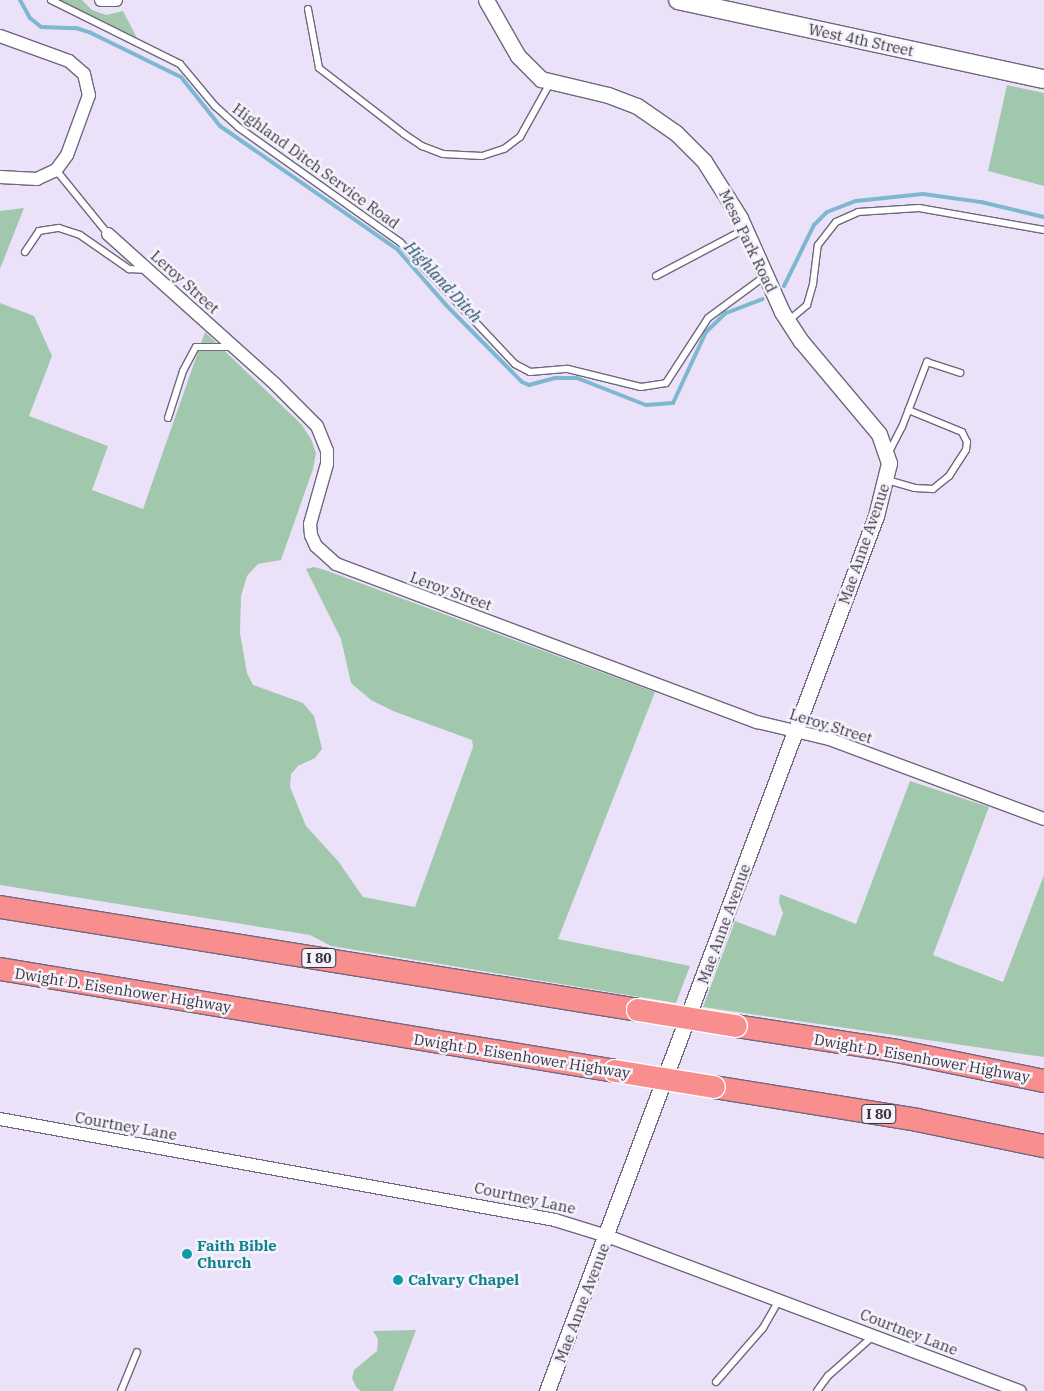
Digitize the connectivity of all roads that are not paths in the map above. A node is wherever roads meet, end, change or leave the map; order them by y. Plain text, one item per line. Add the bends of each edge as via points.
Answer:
1 (51, 0) edge
2 (102, 0) edge
3 (116, 0) edge
4 (486, 0) edge
5 (678, 0) edge
6 (308, 9) dead end
7 (0, 36) edge
8 (1044, 79) edge
9 (550, 83) junction
10 (56, 170) junction
11 (0, 177) edge
12 (745, 229) junction
13 (1044, 230) edge
14 (108, 234) joint
15 (25, 252) dead end
16 (148, 270) junction
17 (656, 276) dead end
18 (766, 276) junction
19 (788, 321) junction
20 (234, 347) junction
21 (960, 373) dead end
22 (908, 410) junction
23 (168, 418) dead end
24 (888, 454) junction
25 (887, 480) junction
26 (796, 730) junction
27 (1044, 819) edge
28 (0, 907) edge
29 (0, 969) edge
30 (1044, 1081) edge
31 (0, 1119) edge
32 (1044, 1146) edge
33 (607, 1236) junction
34 (779, 1300) junction
35 (873, 1336) junction
36 (137, 1352) dead end
37 (716, 1382) dead end
38 (121, 1391) edge
39 (547, 1391) edge
40 (817, 1391) edge
41 (1020, 1391) edge

1 - 18 lane, Highland Ditch Service Road via 180,64 215,106 238,127 400,242 515,364 530,372 568,369 641,387 666,383 704,322
2 - 3 street
4 - 9 street, Mesa Park Road via 518,56 533,72
5 - 8 main road, West 4th Street
6 - 9 lane via 320,68 404,134 443,154 482,156 504,149 520,137
7 - 10 street via 69,61 84,74 89,95 87,104 67,155
9 - 12 street, Mesa Park Road via 608,95 637,106 662,122 709,168
10 - 11 street via 37,179
10 - 14 lane, Leroy Street
12 - 17 lane
12 - 18 street, Mesa Park Road
13 - 19 lane via 919,208 858,212 836,222 818,245 807,305
14 - 16 street, Leroy Street
15 - 16 lane via 39,231 59,228 80,235 128,269
16 - 20 street, Leroy Street
18 - 19 street, Mesa Park Road
19 - 24 street, Mesa Park Road via 879,434
20 - 23 lane via 196,347 183,371
20 - 26 street, Leroy Street via 306,413 323,439 327,464 310,524 316,546 336,564 756,722
21 - 22 lane via 927,362
22 - 24 lane
22 - 25 lane via 962,432 967,442 966,450 949,476 933,490
24 - 25 street, Mae Anne Avenue
25 - 26 street, Mae Anne Avenue
26 - 27 street, Leroy Street via 829,739
26 - 33 street, Mae Anne Avenue
28 - 30 highway, Dwight D. Eisenhower Highway / I 80, bridge via 897,1051
29 - 32 highway, Dwight D. Eisenhower Highway / I 80, bridge via 917,1120
31 - 33 street, Courtney Lane via 511,1210
33 - 34 street, Courtney Lane
33 - 39 street, Mae Anne Avenue
34 - 35 street, Courtney Lane
34 - 37 lane via 763,1328
35 - 40 lane via 828,1376
35 - 41 street, Courtney Lane
36 - 38 lane

